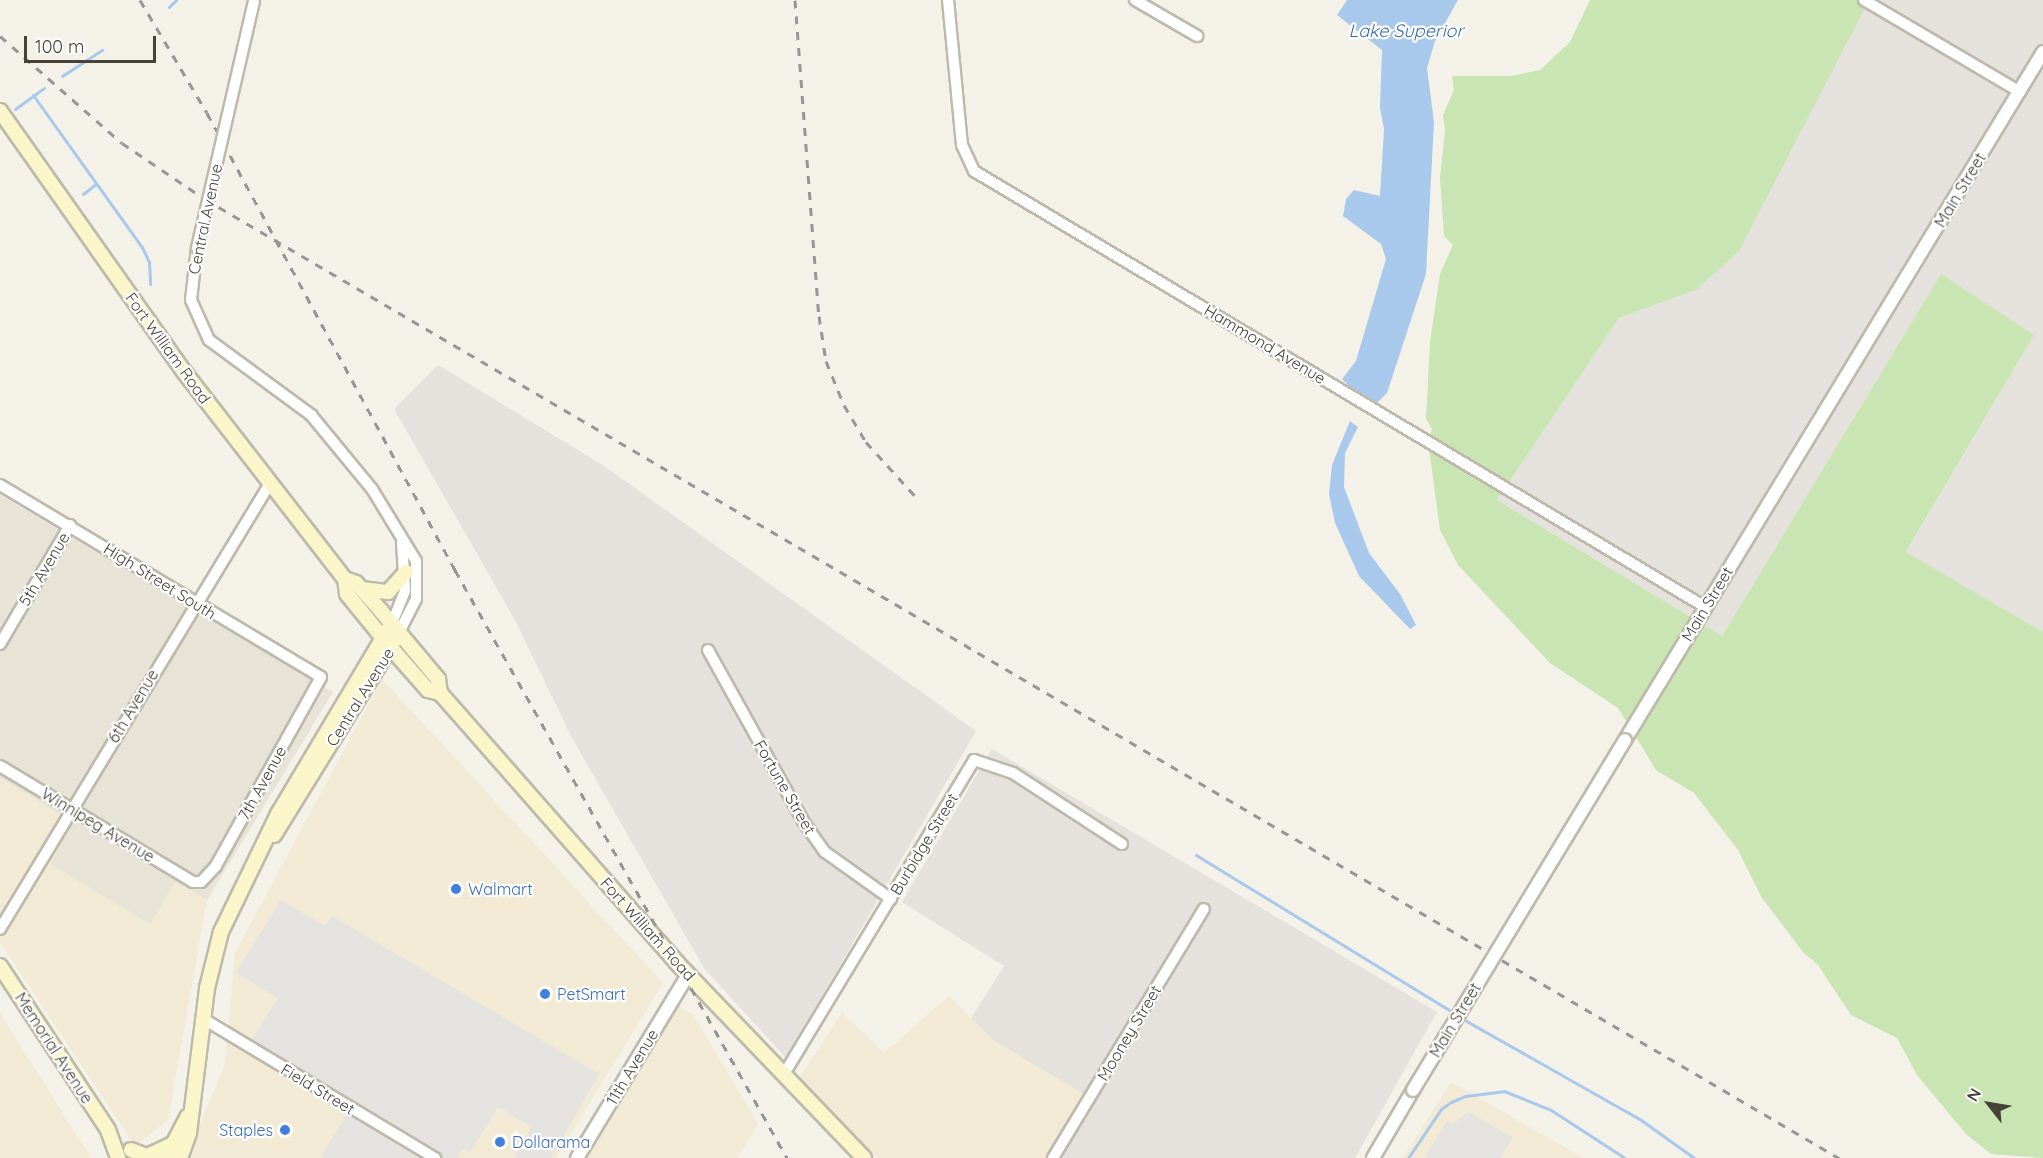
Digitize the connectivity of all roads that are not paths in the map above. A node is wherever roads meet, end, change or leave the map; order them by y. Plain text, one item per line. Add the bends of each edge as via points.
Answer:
1 (255, 0) edge
2 (948, 0) edge
3 (1135, 0) edge
4 (1864, 0) edge
5 (1197, 36) dead end
6 (2043, 52) edge
7 (2020, 92) junction
8 (0, 111) edge
9 (268, 484) junction
10 (0, 485) edge
11 (70, 525) junction
12 (401, 537) junction
13 (406, 572) junction
14 (345, 579) junction
15 (362, 589) junction
16 (196, 604) junction
17 (1705, 607) junction
18 (395, 628) junction
19 (387, 643) junction
20 (0, 644) edge
21 (708, 650) dead end
22 (321, 677) joint
23 (440, 693) junction
24 (0, 766) edge
25 (72, 808) junction
26 (1122, 844) dead end
27 (196, 882) joint
28 (891, 899) junction
29 (1204, 909) dead end
30 (0, 929) edge
31 (0, 966) edge
32 (688, 975) junction
33 (202, 1018) junction
34 (784, 1074) junction
35 (108, 1130) junction
36 (180, 1153) edge
37 (134, 1154) edge
38 (118, 1158) edge
39 (166, 1158) edge
40 (435, 1158) edge
41 (577, 1158) edge
42 (864, 1158) edge
43 (1053, 1158) edge
44 (1373, 1158) edge

1 - 12 street, Central Avenue, bridge via 197,248 191,300 209,340 311,415 372,489
2 - 17 street, Hammond Avenue via 962,145 974,171
3 - 5 street
4 - 7 street
6 - 7 street, Main Street
7 - 17 street, Main Street
8 - 9 main road, Fort William Road
9 - 14 main road, Fort William Road
9 - 16 street, 6th Avenue
10 - 11 street, High Street South
11 - 16 street, High Street South
11 - 20 street, 5th Avenue
12 - 13 street, Central Avenue
12 - 18 street, Central Avenue via 416,561 418,579 416,599
13 - 15 main road via 388,592
13 - 18 street, Central Avenue
14 - 15 main road, Fort William Road
14 - 19 main road, Fort William Road via 347,594
15 - 18 main road, Fort William Road
16 - 22 street, High Street South
16 - 25 street, 6th Avenue
17 - 44 street, Main Street, bridge
18 - 19 main road, Central Avenue
18 - 23 main road, Fort William Road via 438,679
19 - 23 main road, Fort William Road via 428,690
19 - 33 main road, Central Avenue via 278,814 215,945
21 - 28 street, Fortune Street via 803,821 825,852
22 - 27 street, 7th Avenue via 216,866 208,877
23 - 32 main road, Fort William Road
24 - 25 street, Winnipeg Avenue
25 - 27 street, Winnipeg Avenue
25 - 30 street, 6th Avenue
26 - 28 street, Burbidge Street via 1013,773 974,760
28 - 34 street, Burbidge Street
29 - 43 street, Mooney Street
31 - 35 main road, Memorial Avenue
32 - 34 main road, Fort William Road
32 - 41 street, 11th Avenue
33 - 36 main road, Central Avenue
33 - 40 street, Field Street
34 - 42 main road, Fort William Road
35 - 37 main road, Memorial Avenue
35 - 38 main road, Memorial Avenue
36 - 37 main road
36 - 39 main road, Central Avenue

